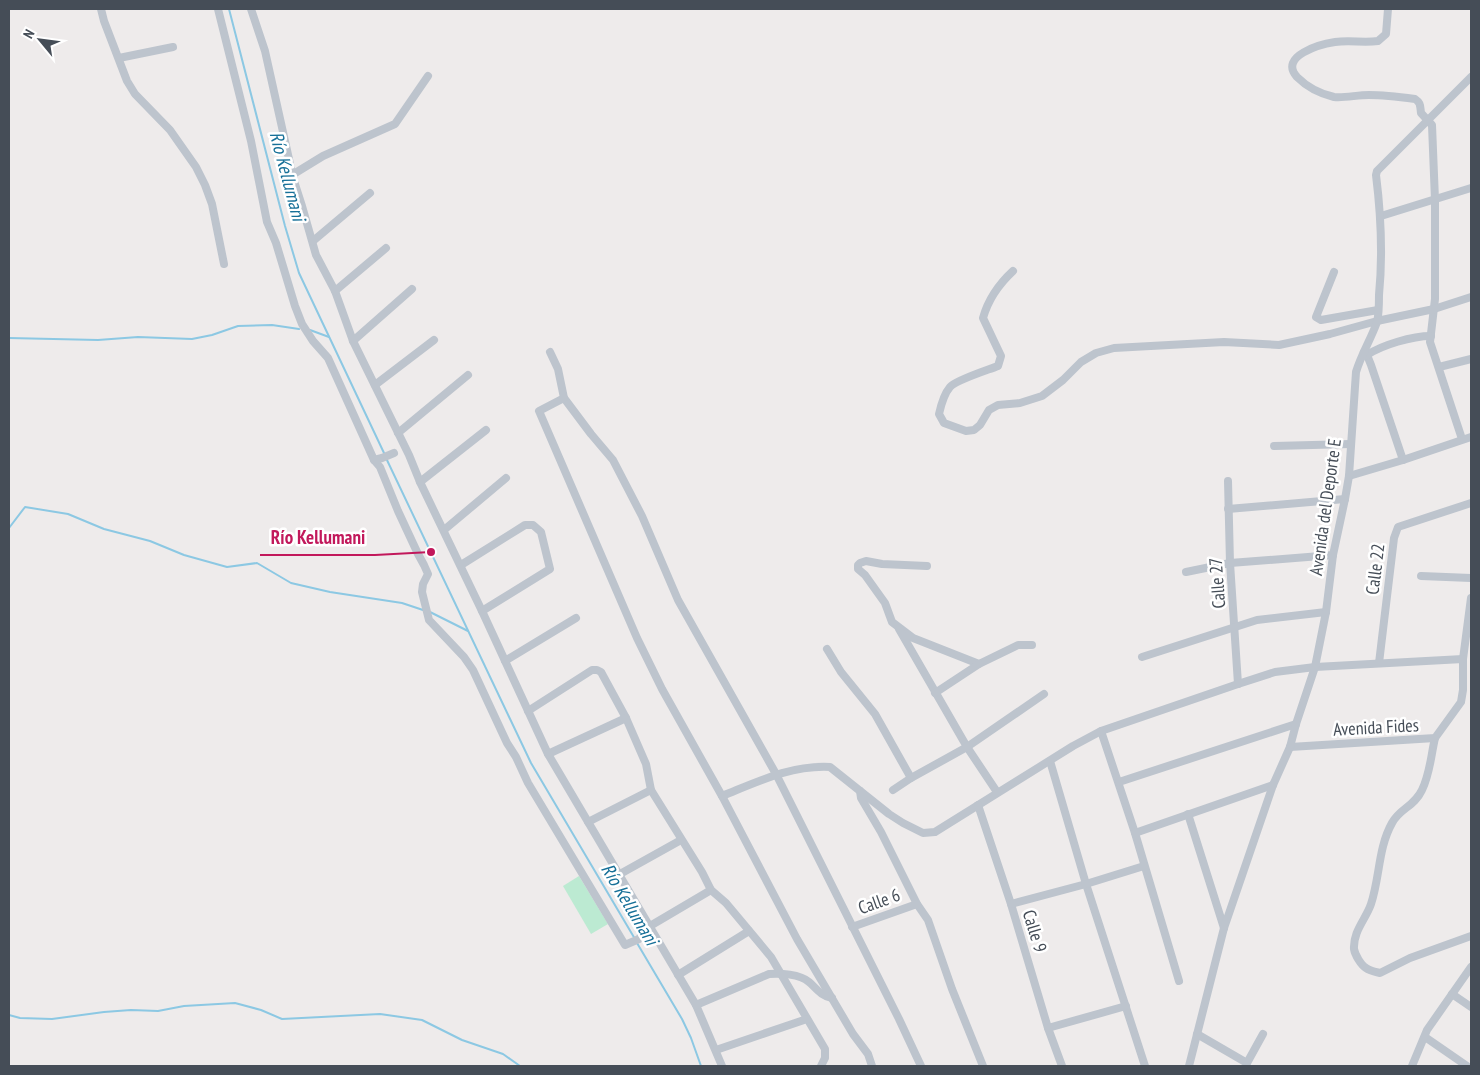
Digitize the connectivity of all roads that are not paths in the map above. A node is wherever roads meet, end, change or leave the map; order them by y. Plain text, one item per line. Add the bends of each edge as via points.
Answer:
1 (101, 9) edge
2 (218, 9) edge
3 (250, 9) edge
4 (1388, 9) edge
5 (173, 47) dead end
6 (119, 58) junction
7 (428, 76) dead end
8 (1471, 77) edge
9 (1428, 120) junction
10 (292, 175) junction
11 (1471, 188) edge
12 (370, 193) dead end
13 (1435, 200) junction
14 (1381, 216) junction
15 (313, 241) junction
16 (386, 248) dead end
17 (224, 264) dead end
18 (1013, 271) dead end
19 (1334, 272) dead end
20 (412, 289) dead end
21 (335, 291) junction
22 (1471, 297) edge
23 (1434, 308) junction
24 (1378, 310) junction
25 (1377, 321) junction
26 (1430, 336) junction
27 (434, 340) dead end
28 (353, 341) junction
29 (550, 352) dead end
30 (1365, 353) junction
31 (1471, 360) edge
32 (1439, 367) junction
33 (468, 375) dead end
34 (375, 385) junction
35 (564, 398) junction
36 (486, 430) dead end
37 (398, 433) junction
38 (1471, 437) edge
39 (1462, 440) junction
40 (1351, 444) junction
41 (1274, 446) dead end
42 (1403, 460) junction
43 (1349, 476) junction
44 (506, 478) dead end
45 (1228, 481) dead end
46 (420, 482) junction
47 (1346, 499) junction
48 (1471, 503) edge
49 (1228, 509) junction
50 (444, 530) junction
51 (1333, 555) junction
52 (1230, 563) junction
53 (461, 565) junction
54 (928, 566) dead end
55 (1186, 572) dead end
56 (1421, 576) dead end
57 (1471, 578) edge
58 (1471, 598) edge
59 (482, 610) junction
60 (1326, 612) junction
61 (576, 618) dead end
62 (892, 622) junction
63 (1234, 627) junction
64 (1032, 646) dead end
65 (827, 649) dead end
66 (1142, 657) dead end
67 (1463, 659) junction
68 (505, 661) junction
69 (1379, 663) junction
70 (979, 664) junction
71 (1315, 668) junction
72 (1238, 684) junction
73 (935, 693) junction
74 (1044, 694) dead end
75 (1462, 696) junction
76 (1471, 696) edge
77 (528, 711) junction
78 (626, 718) junction
79 (1296, 724) junction
80 (1100, 732) junction
81 (1435, 738) junction
82 (967, 747) junction
83 (1290, 747) junction
84 (548, 754) junction
85 (1050, 761) junction
86 (776, 774) junction
87 (911, 778) junction
88 (1119, 782) junction
89 (1273, 785) junction
90 (651, 790) junction
91 (893, 790) dead end
92 (860, 791) junction
93 (997, 792) junction
94 (722, 796) junction
95 (978, 805) junction
96 (1188, 814) junction
97 (588, 822) junction
98 (1135, 833) junction
99 (681, 840) junction
100 (1144, 866) junction
101 (620, 874) junction
102 (1086, 884) junction
103 (711, 890) junction
104 (917, 904) junction
105 (1011, 904) junction
106 (650, 926) junction
107 (852, 927) junction
108 (1224, 928) junction
109 (749, 931) junction
110 (1471, 936) edge
111 (1471, 967) edge
112 (780, 973) junction
113 (678, 975) junction
114 (1180, 981) dead end
115 (1452, 994) junction
116 (832, 998) junction
117 (696, 1005) junction
118 (1126, 1006) junction
119 (1471, 1007) edge
120 (807, 1019) junction
121 (1048, 1028) junction
122 (1197, 1034) junction
123 (1263, 1034) dead end
124 (1425, 1037) junction
125 (716, 1050) junction
126 (722, 1066) edge
127 (820, 1066) edge
128 (872, 1066) edge
129 (921, 1066) edge
130 (983, 1066) edge
131 (1062, 1066) edge
132 (1145, 1066) edge
133 (1189, 1066) edge
134 (1412, 1066) edge
135 (1467, 1066) edge

1 - 6 street
2 - 106 street via 251,141 267,222 295,306 302,324 328,358 385,456 380,467 428,574 422,592 429,620 473,670 528,783 626,945 636,941
3 - 10 street via 265,51
4 - 9 street via 1386,34 1378,41 1323,45 1294,58 1293,70 1305,85 1333,96 1415,99
5 - 6 street
6 - 17 street via 126,81 170,130 200,176 212,204
7 - 10 street via 395,124 323,156
8 - 9 street
9 - 13 street via 1432,125
9 - 14 street, Avenida del Deporte E via 1377,171
10 - 15 street
11 - 13 street
12 - 15 street
13 - 14 street
13 - 23 street
14 - 24 street, Avenida del Deporte E
15 - 21 street via 316,255
16 - 21 street
18 - 25 street via 1002,281 983,318 1001,356 1000,362 998,366 950,387 939,414 944,423 966,431 974,430 989,410 998,404 1020,403 1042,396 1081,362 1114,348 1224,342 1279,345
19 - 24 street via 1316,317 1321,320
20 - 28 street
21 - 28 street
22 - 23 street
23 - 25 street
23 - 26 street
24 - 25 street, Avenida del Deporte E
25 - 30 street, Avenida del Deporte E
26 - 30 street via 1409,338
26 - 32 street
27 - 34 street
28 - 34 street
29 - 35 street via 558,369
30 - 40 street, Avenida del Deporte E via 1356,372
30 - 42 street
31 - 32 street
32 - 39 street
33 - 37 street
34 - 37 street
35 - 86 street via 613,460 642,516 678,600
35 - 94 street via 539,411 637,638
36 - 46 street
37 - 46 street
38 - 39 street
39 - 42 street
40 - 41 street
40 - 43 street, Avenida del Deporte E
42 - 43 street
43 - 47 street, Avenida del Deporte E
44 - 50 street
45 - 49 street, Calle 27
46 - 50 street
47 - 49 street
47 - 51 street, Avenida del Deporte E
48 - 69 street, Calle 22 via 1398,527
49 - 52 street, Calle 27
50 - 53 street
51 - 52 street
51 - 60 street, Avenida del Deporte E
52 - 55 street
52 - 63 street, Calle 27
53 - 59 street
53 - 59 street via 525,525 533,525 541,532 550,569
54 - 62 street via 866,561 858,566 885,602
56 - 57 street
58 - 67 street, Avenida Fides
59 - 68 street
60 - 63 street via 1257,620
60 - 71 street, Avenida del Deporte E
61 - 68 street
62 - 70 street via 913,638
62 - 73 street
63 - 66 street
63 - 72 street, Calle 27
64 - 70 street via 1018,645
65 - 87 street via 875,714
67 - 69 street
67 - 75 street, Avenida Fides
68 - 77 street
69 - 71 street
70 - 73 street
71 - 72 street via 1275,672
71 - 79 street, Avenida del Deporte E
72 - 80 street
73 - 82 street
74 - 82 street
75 - 76 street
75 - 81 street, Avenida Fides
77 - 78 street via 592,670 597,670
77 - 84 street
78 - 84 street
78 - 90 street via 646,764
79 - 83 street, Avenida del Deporte E
79 - 88 street
80 - 85 street
80 - 88 street
81 - 83 street, Avenida Fides
81 - 110 street via 1421,792 1398,814 1385,838 1371,905 1356,933 1354,950 1365,968 1380,973 1410,958
82 - 87 street
82 - 93 street
83 - 89 street, Avenida del Deporte E
84 - 97 street
85 - 93 street
85 - 102 street
86 - 92 street via 818,766 830,767
86 - 94 street
86 - 107 street
87 - 91 street
88 - 98 street
89 - 96 street
89 - 108 street, Avenida del Deporte E
90 - 97 street
90 - 99 street
92 - 95 street via 889,814 923,833 935,832
92 - 104 street
93 - 95 street
94 - 116 street via 796,939
95 - 105 street, Calle 9
96 - 98 street
96 - 108 street
97 - 101 street
98 - 100 street
99 - 101 street
99 - 103 street
100 - 102 street
100 - 114 street
101 - 106 street
102 - 105 street
102 - 118 street
103 - 106 street
103 - 109 street
104 - 107 street, Calle 6
104 - 130 street via 928,920
105 - 121 street, Calle 9
106 - 113 street
107 - 129 street
108 - 122 street, Avenida del Deporte E
109 - 112 street
109 - 113 street
111 - 115 street
112 - 116 street via 808,980 825,997
112 - 117 street via 769,974
112 - 120 street
113 - 117 street
115 - 119 street
115 - 124 street
116 - 128 street via 868,1054
117 - 125 street
118 - 121 street
118 - 132 street
120 - 125 street
120 - 127 street via 825,1049 825,1058
121 - 131 street, Calle 9
122 - 123 street via 1247,1062
122 - 133 street, Avenida del Deporte E
124 - 134 street
124 - 135 street
125 - 126 street

